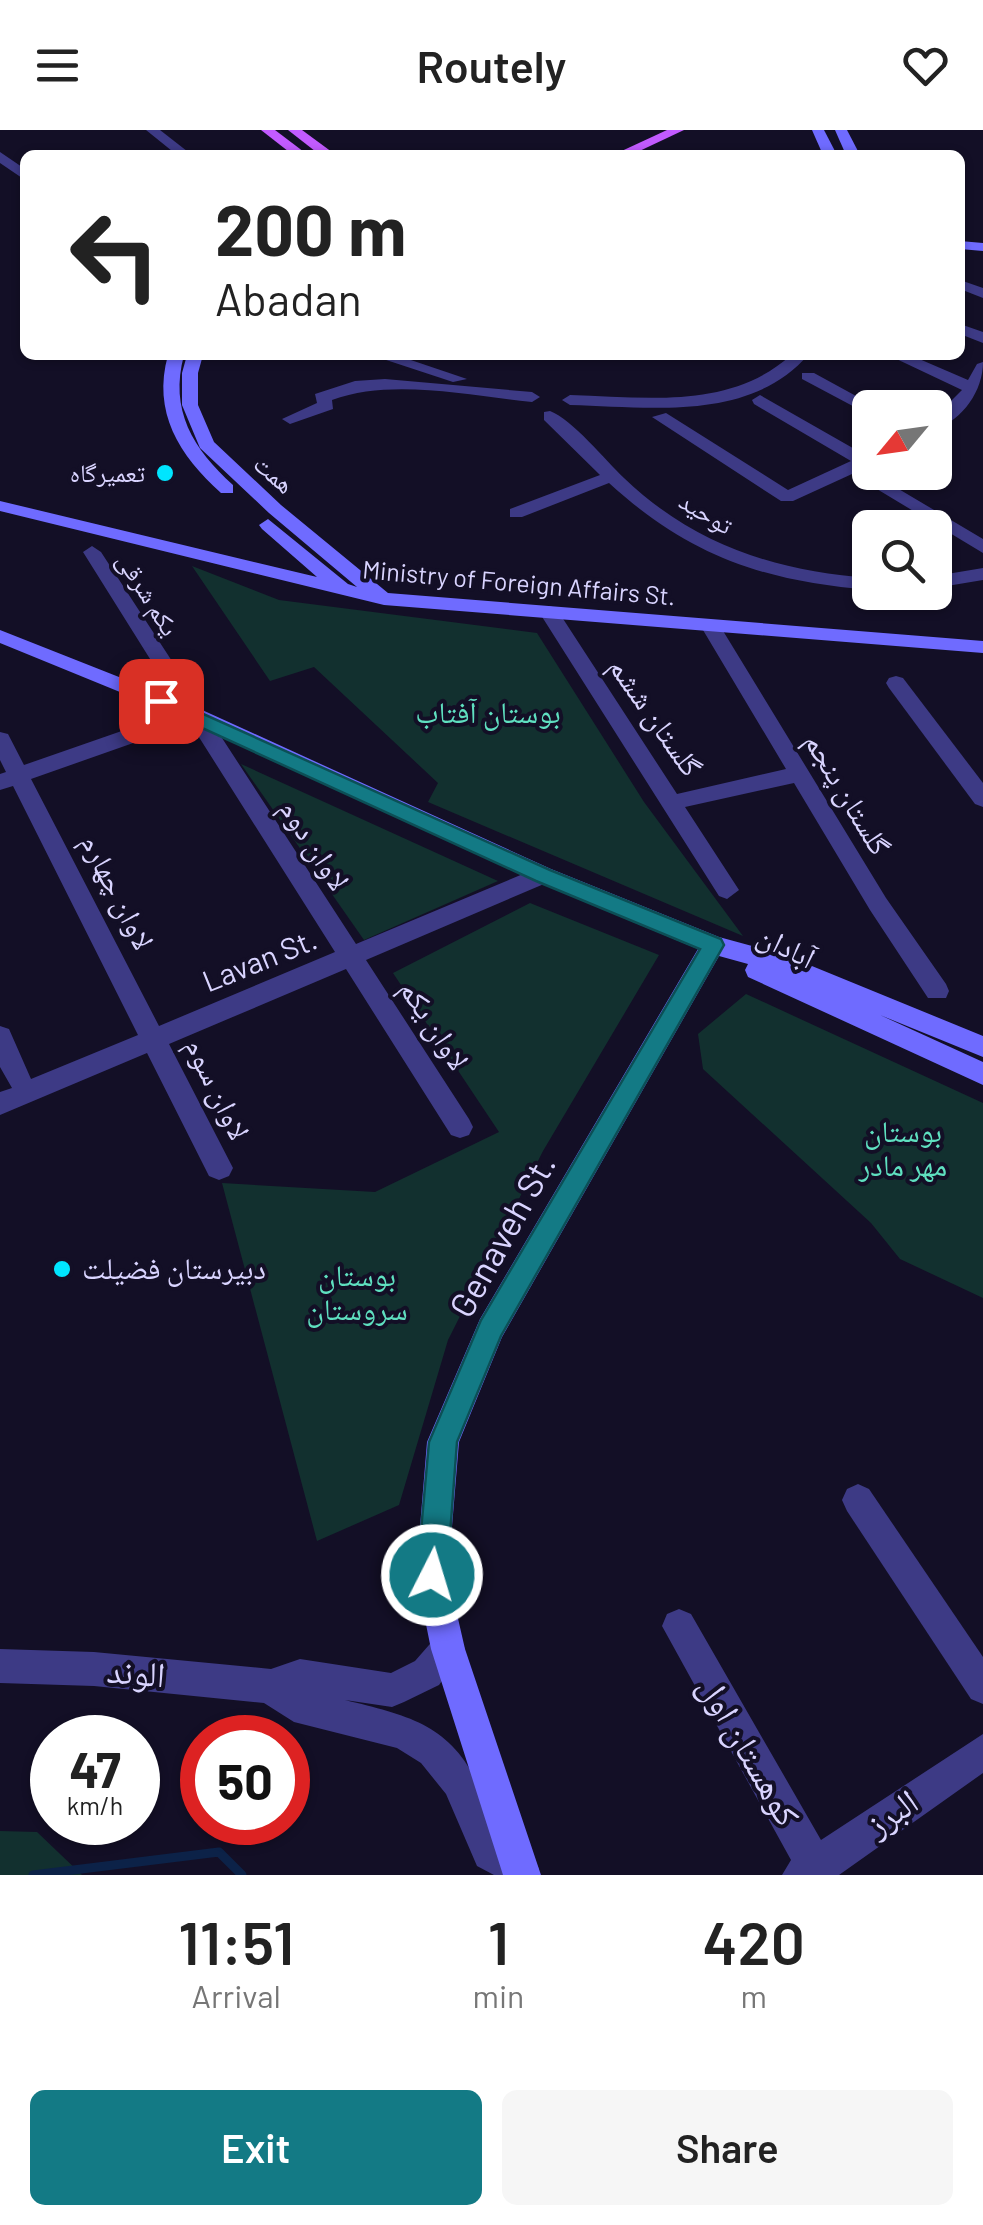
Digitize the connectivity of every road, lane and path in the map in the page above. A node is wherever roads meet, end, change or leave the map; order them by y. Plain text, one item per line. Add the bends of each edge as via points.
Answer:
1 (152, 130) edge
2 (267, 130) edge
3 (294, 130) edge
4 (658, 130) edge
5 (678, 130) edge
6 (178, 150) edge
7 (294, 150) edge
8 (322, 150) edge
9 (613, 150) edge
10 (632, 150) edge
11 (0, 156) edge
12 (20, 172) edge
13 (174, 360) edge
14 (194, 360) edge
15 (393, 360) edge
16 (796, 360) edge
17 (913, 360) edge
18 (808, 376) dead end
19 (979, 379) edge
20 (532, 397) junction
21 (852, 399) edge
22 (570, 400) junction
23 (760, 400) dead end
24 (952, 412) edge
25 (550, 416) junction
26 (660, 417) dead end
27 (290, 419) dead end
28 (852, 457) edge
29 (852, 468) edge
30 (612, 476) junction
31 (901, 490) edge
32 (0, 506) edge
33 (267, 513) junction
34 (516, 513) dead end
35 (282, 537) junction
36 (983, 547) edge
37 (92, 552) dead end
38 (264, 571) junction
39 (983, 574) edge
40 (952, 579) edge
41 (852, 582) edge
42 (344, 591) junction
43 (384, 599) junction
44 (549, 612) junction
45 (710, 625) junction
46 (0, 636) edge
47 (983, 647) edge
48 (896, 683) dead end
49 (193, 714) junction
50 (0, 739) edge
51 (800, 774) junction
52 (10, 779) edge
53 (983, 799) edge
54 (671, 803) junction
55 (543, 875) junction
56 (727, 890) dead end
57 (713, 945) junction
58 (353, 958) junction
59 (937, 991) dead end
60 (0, 1036) edge
61 (156, 1039) junction
62 (983, 1046) edge
63 (983, 1074) edge
64 (18, 1079) dead end
65 (0, 1104) edge
66 (460, 1127) dead end
67 (218, 1168) dead end
68 (858, 1500) dead end
69 (678, 1626) dead end
70 (448, 1649) junction
71 (0, 1666) edge
72 (271, 1686) junction
73 (983, 1686) edge
74 (983, 1752) edge
75 (521, 1872) edge
76 (812, 1872) edge

1 - 6 street
2 - 7 main road
3 - 8 main road
4 - 9 main road
5 - 10 main road
11 - 12 street
13 - 33 main road, همت via 169,401 179,433 200,464
14 - 33 main road, همت via 190,404 197,426
15 - 20 street
16 - 22 street via 752,388 719,398
17 - 19 street
18 - 21 street
19 - 24 street
20 - 22 street
20 - 25 street, توحید via 532,409
20 - 27 street via 355,386
22 - 25 street via 569,411
23 - 28 street
25 - 30 street, توحید
26 - 29 street via 787,498
30 - 34 street
30 - 41 street, توحید via 683,534 717,551 808,578
31 - 36 street
32 - 38 main road, Ministry of Foreign Affairs St.
33 - 35 main road, همت
33 - 43 main road, همت
35 - 38 main road via 282,556
35 - 42 main road, همت
37 - 49 street, یکم شرقی
38 - 42 main road, Ministry of Foreign Affairs St.
39 - 40 street
42 - 43 main road, Ministry of Foreign Affairs St.
43 - 44 main road, Ministry of Foreign Affairs St.
44 - 45 main road, Ministry of Foreign Affairs St.
44 - 54 street, گلستان ششم
45 - 47 main road, Ministry of Foreign Affairs St.
45 - 51 street, گلستان پنجم
46 - 49 main road
48 - 53 street
49 - 52 street
49 - 55 main road
49 - 58 street, لاوان دوم
50 - 52 street, لاوان چهارم
51 - 54 street, گلستان ششم
51 - 59 street, گلستان پنجم
52 - 61 street, لاوان چهارم
54 - 56 street
55 - 57 main road
55 - 58 street, Lavan St.
57 - 62 main road, آبادان via 776,962
57 - 63 main road, آبادان via 762,974
57 - 70 main road, Genaveh St. via 490,1329 443,1442 432,1575
58 - 61 street, Lavan St.
58 - 66 street, لاوان یکم
60 - 64 street
61 - 65 street, Lavan St.
61 - 67 street, لاوان سوم
68 - 73 street
69 - 76 street, کوهستان اول
70 - 72 street via 426,1673 392,1690 300,1676
70 - 75 main road, Genaveh St.
71 - 72 street, الوند
72 - 75 street via 294,1705 404,1732 434,1750 458,1781 490,1852
74 - 76 street, البرز

